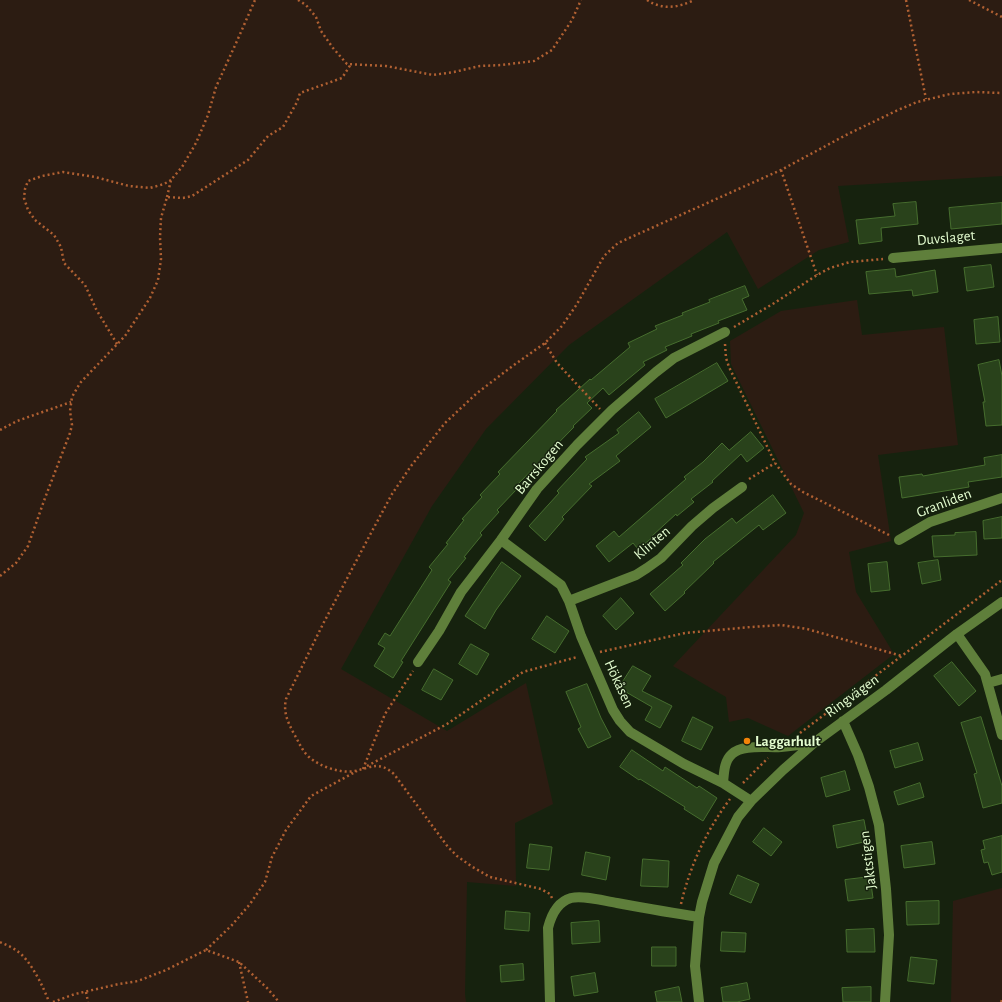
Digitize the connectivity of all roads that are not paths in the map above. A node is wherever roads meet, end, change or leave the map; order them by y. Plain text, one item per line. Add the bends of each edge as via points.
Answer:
1 (1002, 248) edge
2 (894, 258) road end
3 (725, 332) road end
4 (742, 487) road end
5 (1002, 498) edge
6 (501, 540) junction
7 (898, 540) road end
8 (569, 601) junction
9 (1002, 602) edge
10 (957, 634) junction
11 (418, 662) road end
12 (1002, 679) edge
13 (988, 683) junction
14 (843, 721) junction
15 (1002, 734) edge
16 (815, 742) junction
17 (723, 783) junction
18 (751, 801) junction
19 (699, 917) junction
20 (550, 1002) edge
21 (699, 1002) edge
22 (885, 1002) edge

1 - 2 street, Duvslaget
3 - 6 street, Barrskogen via 674,358 606,416 537,489
4 - 8 street, Klinten via 713,508 661,558 647,568 636,575
5 - 7 street, Granliden via 930,522
6 - 8 street, Hökåsen via 561,586
6 - 11 street, Barrskogen via 461,592
8 - 17 street, Hökåsen via 612,710 620,721 630,732 684,764
9 - 10 street, Ringvägen
10 - 13 street via 985,674
10 - 14 street, Ringvägen
12 - 13 street
13 - 15 street
14 - 16 street, Ringvägen
14 - 22 street, Jaktstigen via 860,761 879,825 889,935
16 - 17 street via 738,749 731,754 726,763
16 - 18 street, Ringvägen
17 - 18 street, Hökåsen
18 - 19 street, Ringvägen via 738,816 714,863
19 - 20 street via 596,899 570,898 558,906 548,928
19 - 21 street, Ringvägen via 695,966

